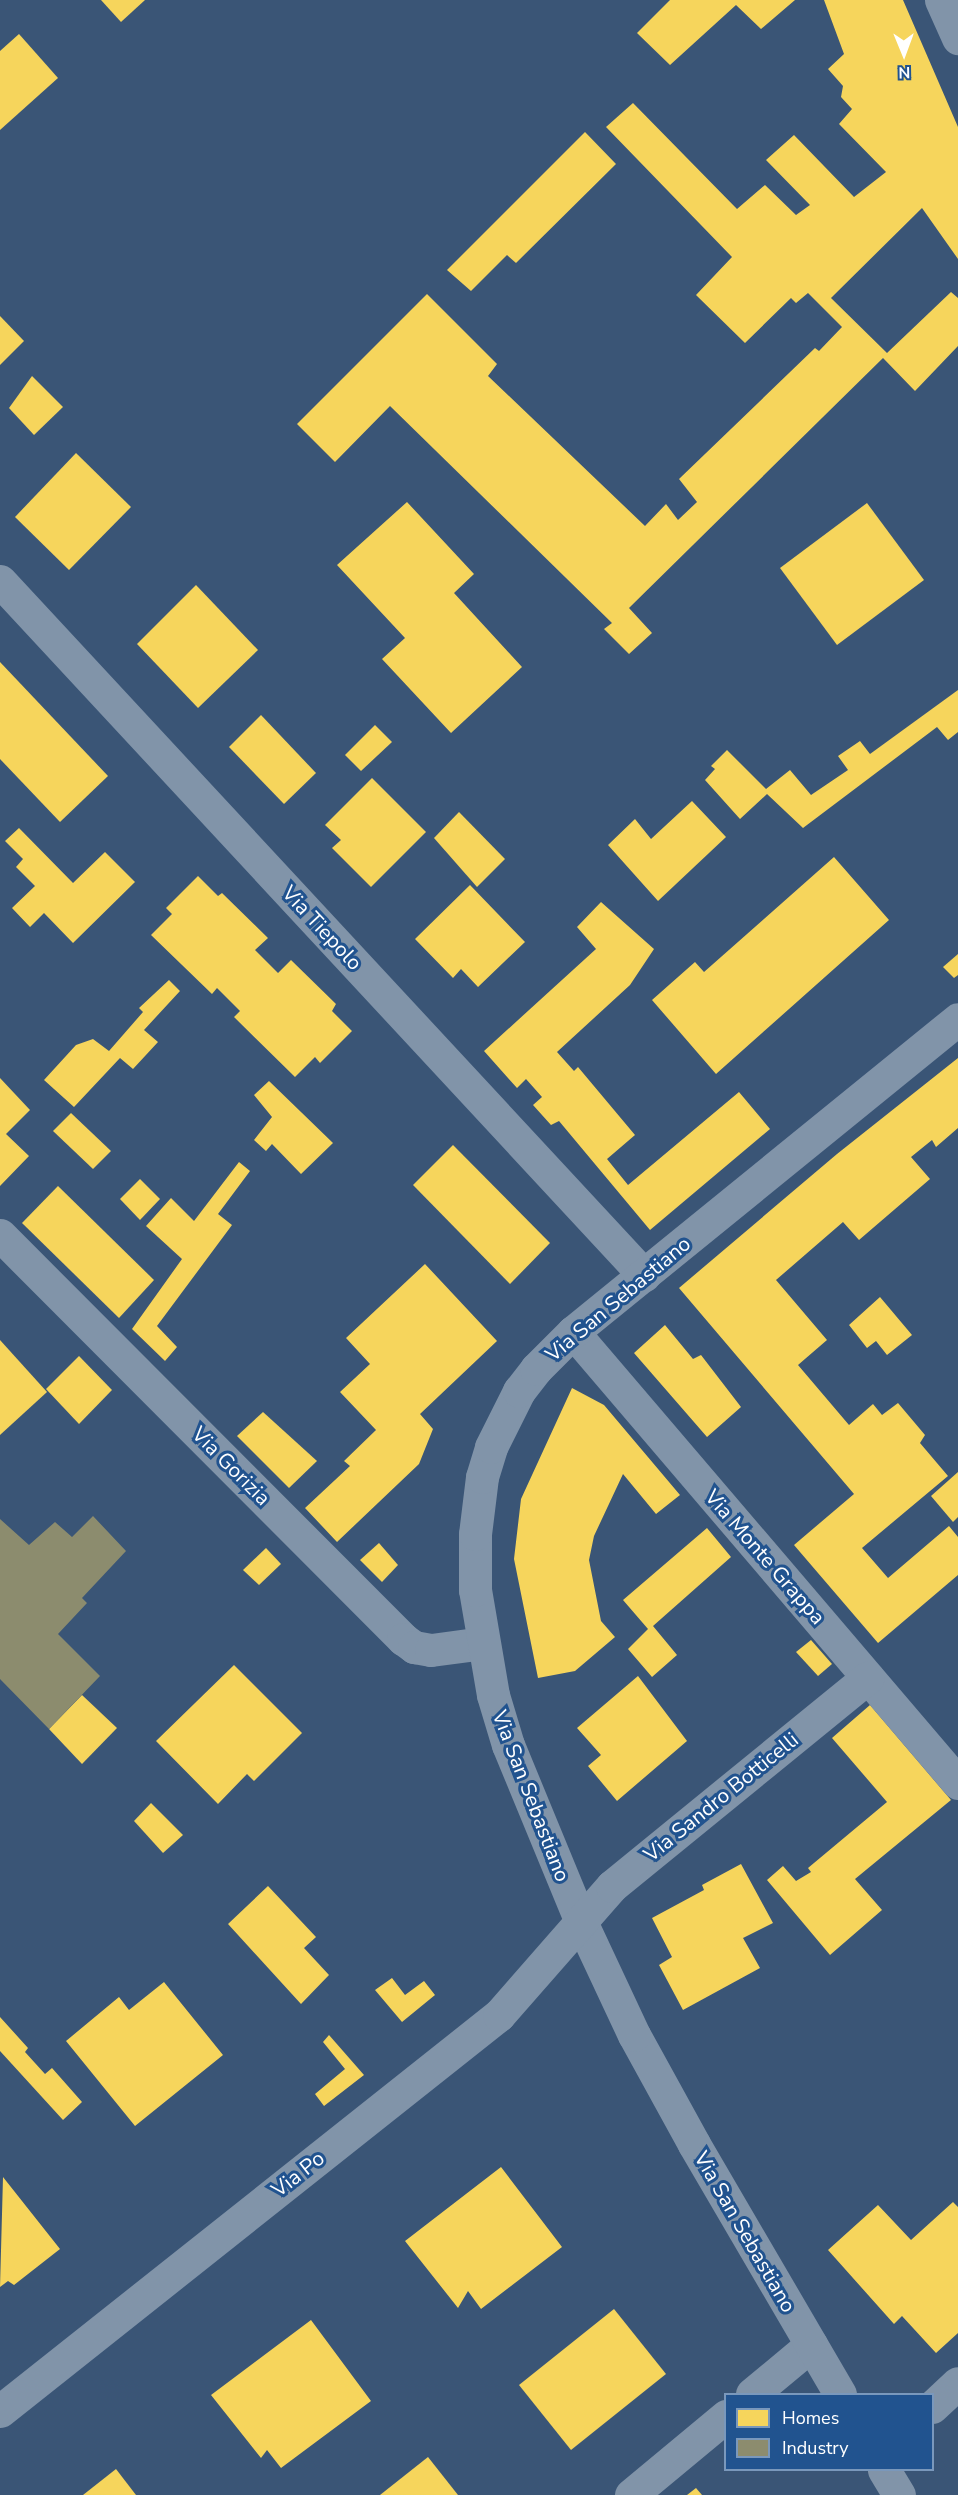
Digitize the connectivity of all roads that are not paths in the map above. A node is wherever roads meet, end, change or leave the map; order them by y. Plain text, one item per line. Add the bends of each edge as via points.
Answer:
1 (941, 0) edge
2 (958, 38) edge
3 (0, 581) edge
4 (958, 1018) edge
5 (0, 1235) edge
6 (644, 1275) junction
7 (573, 1332) junction
8 (483, 1643) junction
9 (868, 1677) junction
10 (958, 1783) edge
11 (581, 1922) junction
12 (811, 2345) junction
13 (958, 2384) edge
14 (753, 2393) edge
15 (839, 2393) edge
16 (934, 2406) edge
17 (0, 2410) edge
18 (724, 2418) edge
19 (885, 2471) edge
20 (631, 2495) edge
21 (899, 2495) edge

1 - 2 street
3 - 6 street, Via Tiepolo
4 - 6 street, Via San Sebastiano
5 - 8 street, Via Gorizia via 403,1639 414,1647 431,1650
6 - 7 street, Via San Sebastiano
7 - 8 street, Via San Sebastiano via 519,1391 491,1447 482,1477 475,1590
7 - 9 street, Via Monte Grappa
8 - 11 street, Via San Sebastiano via 508,1745
9 - 10 street, Via Monte Grappa
9 - 11 street, Via Sandro Botticelli via 612,1886
11 - 12 street, Via San Sebastiano via 634,2035
11 - 17 street, Via Po via 499,2014
12 - 14 street
12 - 15 street, Via San Sebastiano
13 - 16 street
18 - 20 street
19 - 21 street

